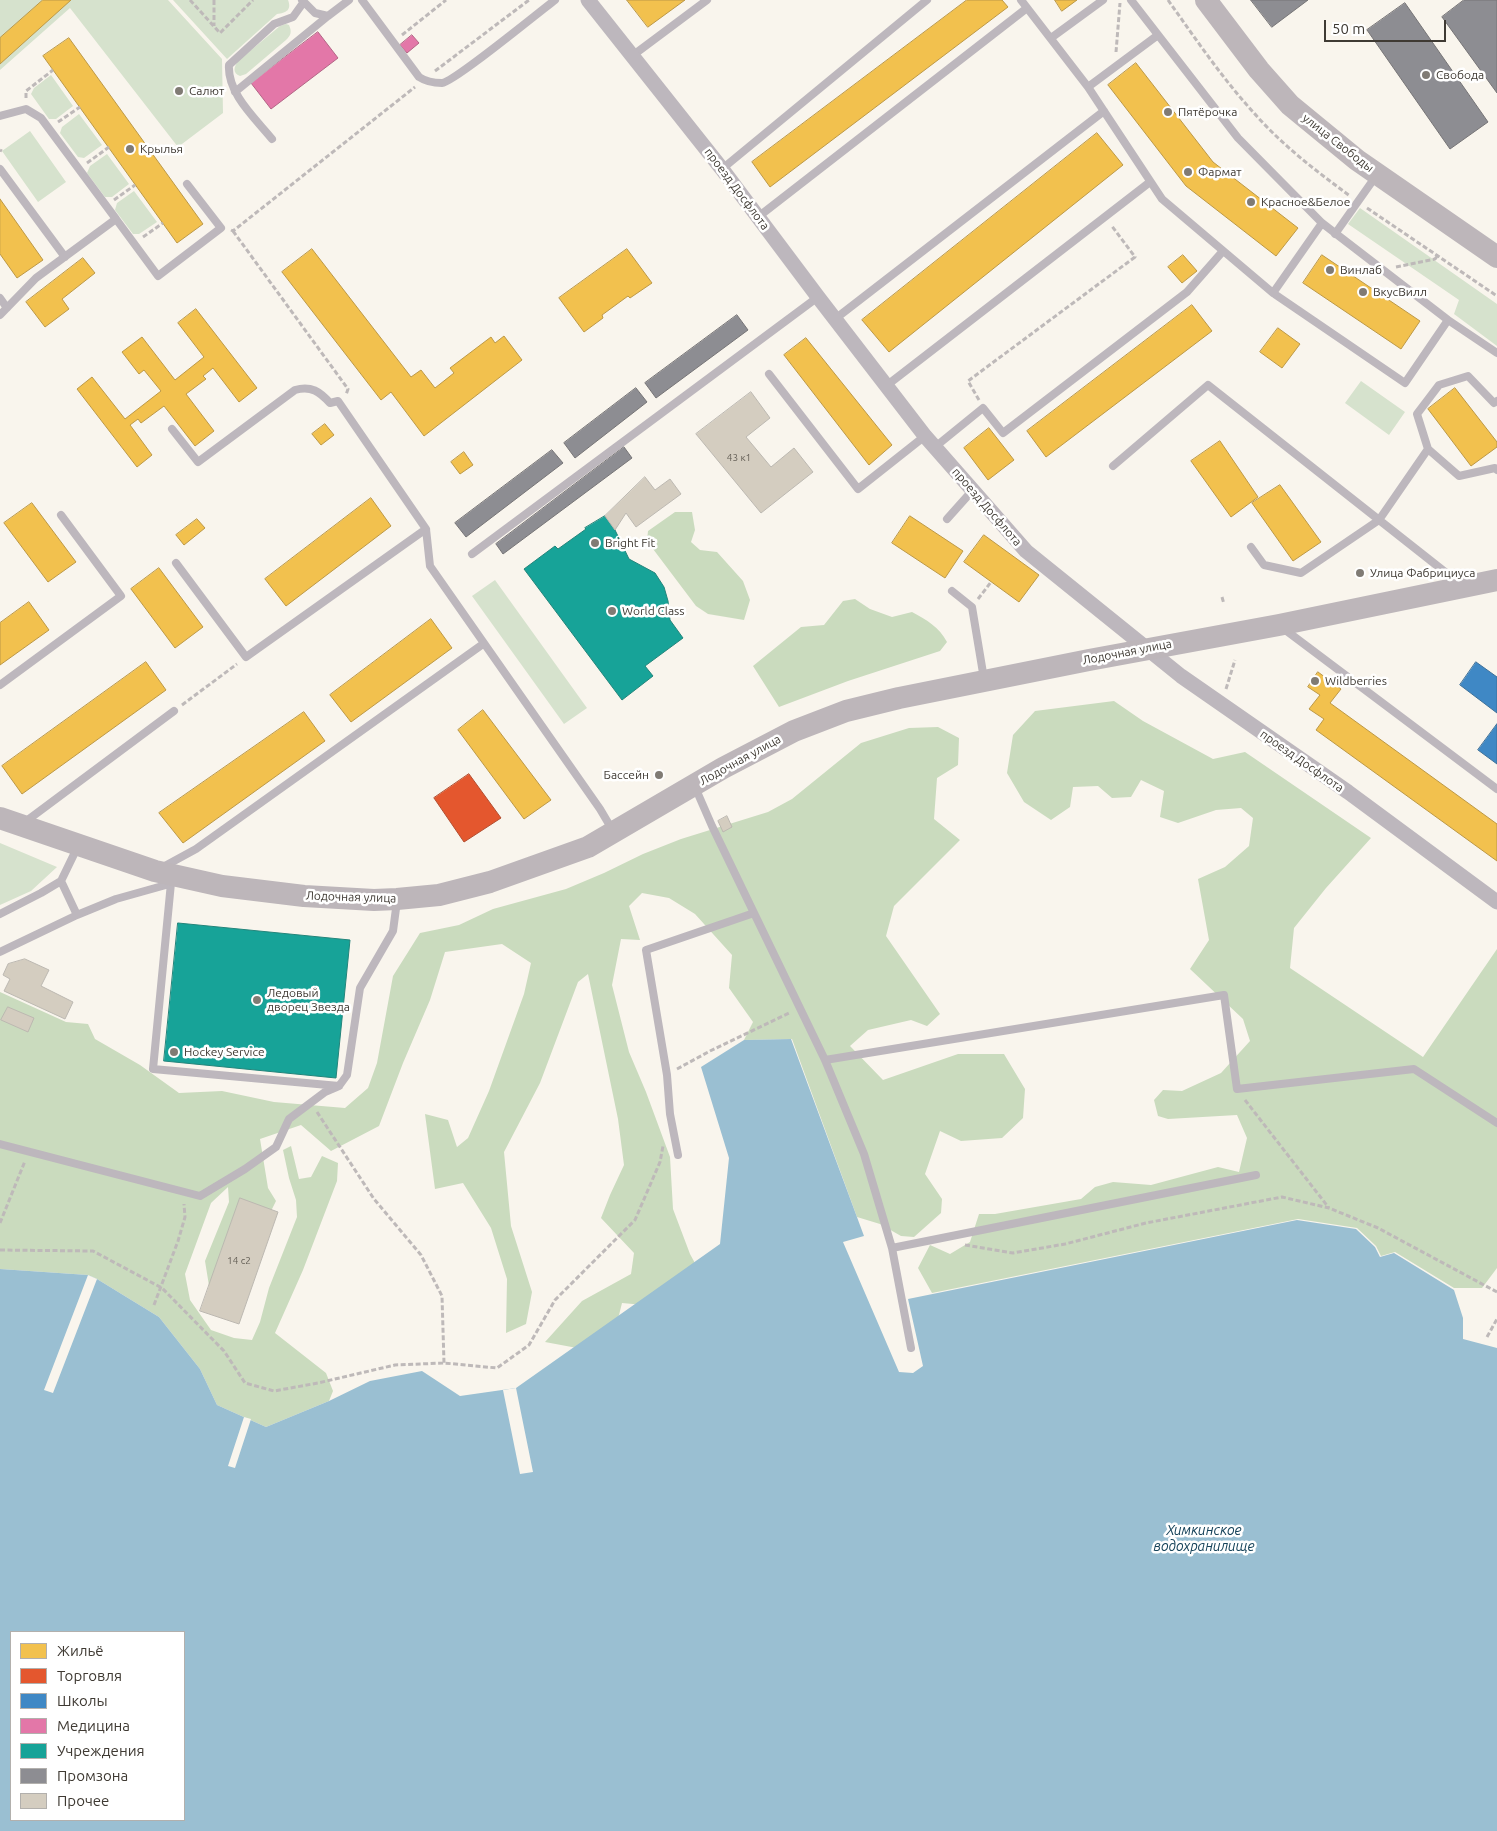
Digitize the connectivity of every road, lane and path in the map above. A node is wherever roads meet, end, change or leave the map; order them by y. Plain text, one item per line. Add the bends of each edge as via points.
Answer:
1 (190, 0) edge
2 (214, 0) edge
3 (253, 0) edge
4 (349, 0) edge
5 (362, 0) edge
6 (446, 0) edge
7 (529, 0) edge
8 (555, 0) edge
9 (588, 0) edge
10 (707, 0) edge
11 (927, 0) edge
12 (1021, 0) edge
13 (1103, 0) edge
14 (1120, 0) edge
15 (1131, 0) edge
16 (1168, 0) edge
17 (1206, 0) edge
18 (303, 2) edge
19 (1027, 8) junction
20 (328, 16) junction
21 (214, 26) junction
22 (1158, 35) junction
23 (1051, 38) junction
24 (393, 42) junction
25 (632, 56) junction
26 (1114, 68) junction
27 (53, 70) dead end
28 (423, 80) junction
29 (1088, 87) junction
30 (235, 92) junction
31 (80, 107) dead end
32 (26, 109) junction
33 (1104, 111) junction
34 (0, 116) edge
35 (49, 128) junction
36 (272, 139) dead end
37 (109, 147) dead end
38 (0, 168) edge
39 (78, 169) junction
40 (722, 169) junction
41 (1377, 174) junction
42 (1150, 182) junction
43 (136, 184) dead end
44 (187, 184) dead end
45 (1358, 202) junction
46 (106, 206) junction
47 (1105, 216) junction
48 (758, 218) junction
49 (116, 219) junction
50 (163, 223) dead end
51 (1322, 224) junction
52 (220, 228) junction
53 (233, 231) junction
54 (1335, 234) junction
55 (134, 243) junction
56 (1223, 251) junction
57 (1438, 255) junction
58 (65, 257) junction
59 (1497, 257) edge
60 (1385, 273) junction
61 (1273, 294) junction
62 (1497, 296) edge
63 (818, 297) junction
64 (0, 298) edge
65 (7, 308) junction
66 (0, 315) edge
67 (835, 319) junction
68 (1448, 320) junction
69 (1497, 354) edge
70 (769, 374) dead end
71 (886, 386) junction
72 (976, 395) dead end
73 (338, 401) junction
74 (1497, 401) edge
75 (172, 429) dead end
76 (930, 441) junction
77 (1428, 449) junction
78 (1113, 466) dead end
79 (1497, 470) edge
80 (972, 490) junction
81 (61, 515) dead end
82 (947, 519) dead end
83 (1379, 520) junction
84 (426, 530) junction
85 (1250, 547) dead end
86 (472, 554) dead end
87 (176, 563) dead end
88 (991, 582) dead end
89 (1496, 582) edge
90 (1465, 587) junction
91 (952, 591) dead end
92 (1222, 597) dead end
93 (1224, 604) dead end
94 (972, 607) junction
95 (1279, 625) junction
96 (483, 644) junction
97 (1145, 648) junction
98 (246, 657) junction
99 (1235, 660) dead end
100 (984, 681) junction
101 (0, 686) edge
102 (1226, 689) dead end
103 (174, 711) joint
104 (695, 785) junction
105 (1497, 789) edge
106 (10, 822) edge
107 (614, 833) junction
108 (78, 846) junction
109 (171, 878) junction
110 (61, 880) junction
111 (397, 899) junction
112 (1497, 902) edge
113 (754, 913) junction
114 (0, 914) edge
115 (77, 915) junction
116 (0, 952) edge
117 (800, 1008) junction
118 (825, 1060) junction
119 (667, 1074) junction
120 (340, 1086) junction
121 (1237, 1089) junction
122 (311, 1103) junction
123 (1497, 1123) edge
124 (664, 1142) dead end
125 (0, 1144) edge
126 (28, 1151) junction
127 (678, 1155) dead end
128 (1256, 1175) dead end
129 (183, 1191) junction
130 (1329, 1208) junction
131 (0, 1223) edge
132 (938, 1238) junction
133 (892, 1248) junction
134 (0, 1250) edge
135 (162, 1288) junction
136 (1497, 1292) edge
137 (154, 1305) dead end
138 (1497, 1319) edge
139 (1487, 1337) dead end
140 (912, 1348) dead end
141 (444, 1362) junction

1 - 21 path
2 - 21 path
3 - 21 path via 220,33
4 - 20 lane
5 - 24 lane
6 - 24 path
7 - 28 path
8 - 28 lane via 443,83
9 - 25 street, проезд Досфлота
10 - 25 lane
11 - 40 lane
12 - 19 lane
13 - 23 lane
14 - 26 path
15 - 22 lane
16 - 45 path via 1253,113 1314,169
17 - 41 street, улица Свободы via 1290,105
18 - 20 lane via 315,13
18 - 30 lane via 293,17 274,24 229,65 230,83
19 - 23 lane
19 - 48 lane
20 - 30 lane
22 - 26 lane
22 - 51 lane via 1238,138
23 - 29 lane
24 - 28 lane
25 - 40 street, проезд Досфлота
26 - 29 lane
27 - 32 path via 26,91
28 - 53 path
29 - 33 lane
30 - 36 lane
31 - 35 path
32 - 34 lane
32 - 35 lane via 41,118
33 - 42 lane
33 - 67 lane
35 - 39 lane
37 - 39 path
38 - 58 lane
39 - 46 lane
40 - 48 street, проезд Досфлота
41 - 45 lane
41 - 59 street, улица Свободы
42 - 47 lane
42 - 56 lane via 1162,199
43 - 46 path
44 - 52 lane
45 - 54 lane
45 - 57 path
46 - 49 lane
47 - 71 lane
47 - 72 path via 1135,257 968,381
48 - 63 street, проезд Досфлота
49 - 55 lane
49 - 58 lane
50 - 55 path
51 - 54 lane
51 - 61 lane
52 - 53 path
52 - 55 lane via 158,276
53 - 73 path via 348,389
54 - 60 lane
56 - 61 lane
56 - 76 lane via 1186,292 1002,433 983,408
57 - 60 path via 1388,268
57 - 62 path
58 - 65 lane via 36,278
60 - 68 lane
61 - 68 lane via 1405,383
63 - 67 street, проезд Досфлота
63 - 86 lane
64 - 65 lane
65 - 66 lane
67 - 71 street, проезд Досфлота
68 - 69 lane
70 - 76 lane via 858,489
71 - 76 street, проезд Досфлота
73 - 75 lane via 330,403 320,392 309,388 295,390 198,462
73 - 84 lane
74 - 77 lane via 1494,403 1468,376 1439,385 1416,414
76 - 80 street, проезд Досфлота
77 - 79 lane via 1459,476
77 - 83 lane
78 - 83 lane via 1208,385
80 - 82 lane
80 - 97 street, проезд Досфлота via 1026,551
81 - 101 lane via 121,596
83 - 85 lane via 1301,573 1264,565
83 - 90 lane
84 - 96 lane via 430,566
84 - 98 lane
87 - 98 lane
88 - 94 path
89 - 90 street, Лодочная улица
90 - 95 street, Лодочная улица
91 - 94 lane
92 - 93 path
94 - 100 lane
95 - 97 street, Лодочная улица
95 - 105 lane
96 - 107 lane via 597,804
96 - 109 lane via 196,849
97 - 100 street, Лодочная улица
97 - 112 street, проезд Досфлота
98 - 103 path
99 - 102 path
100 - 104 street, Лодочная улица via 846,711 794,731
103 - 106 lane
104 - 107 street, Лодочная улица
104 - 113 lane
106 - 108 street, Лодочная улица
107 - 111 street, Лодочная улица via 588,846 490,882 439,895
108 - 109 street, Лодочная улица
108 - 110 lane
109 - 111 street, Лодочная улица via 304,896
109 - 115 lane
109 - 120 lane via 153,1069
110 - 114 lane
110 - 115 lane
111 - 120 lane via 393,931 360,988 347,1075
113 - 117 lane
113 - 119 lane via 646,950
115 - 116 lane
117 - 118 lane
117 - 119 path
118 - 121 lane via 1224,995
118 - 133 lane via 864,1154
119 - 127 lane
120 - 122 lane
121 - 123 lane via 1414,1069
121 - 130 path
122 - 129 lane via 289,1119 276,1147 245,1169 200,1196
122 - 141 path via 374,1199 421,1255 442,1296
124 - 141 path via 660,1162 635,1220 555,1300 529,1345 497,1368
125 - 126 lane
126 - 129 lane
126 - 131 path
128 - 132 lane
129 - 135 path via 185,1217
130 - 132 path via 1282,1197 1013,1253
130 - 136 path via 1403,1240
132 - 133 lane
133 - 140 lane
134 - 135 path via 93,1251
135 - 137 path
135 - 141 path via 224,1351 245,1383 274,1391 395,1365
138 - 139 path

